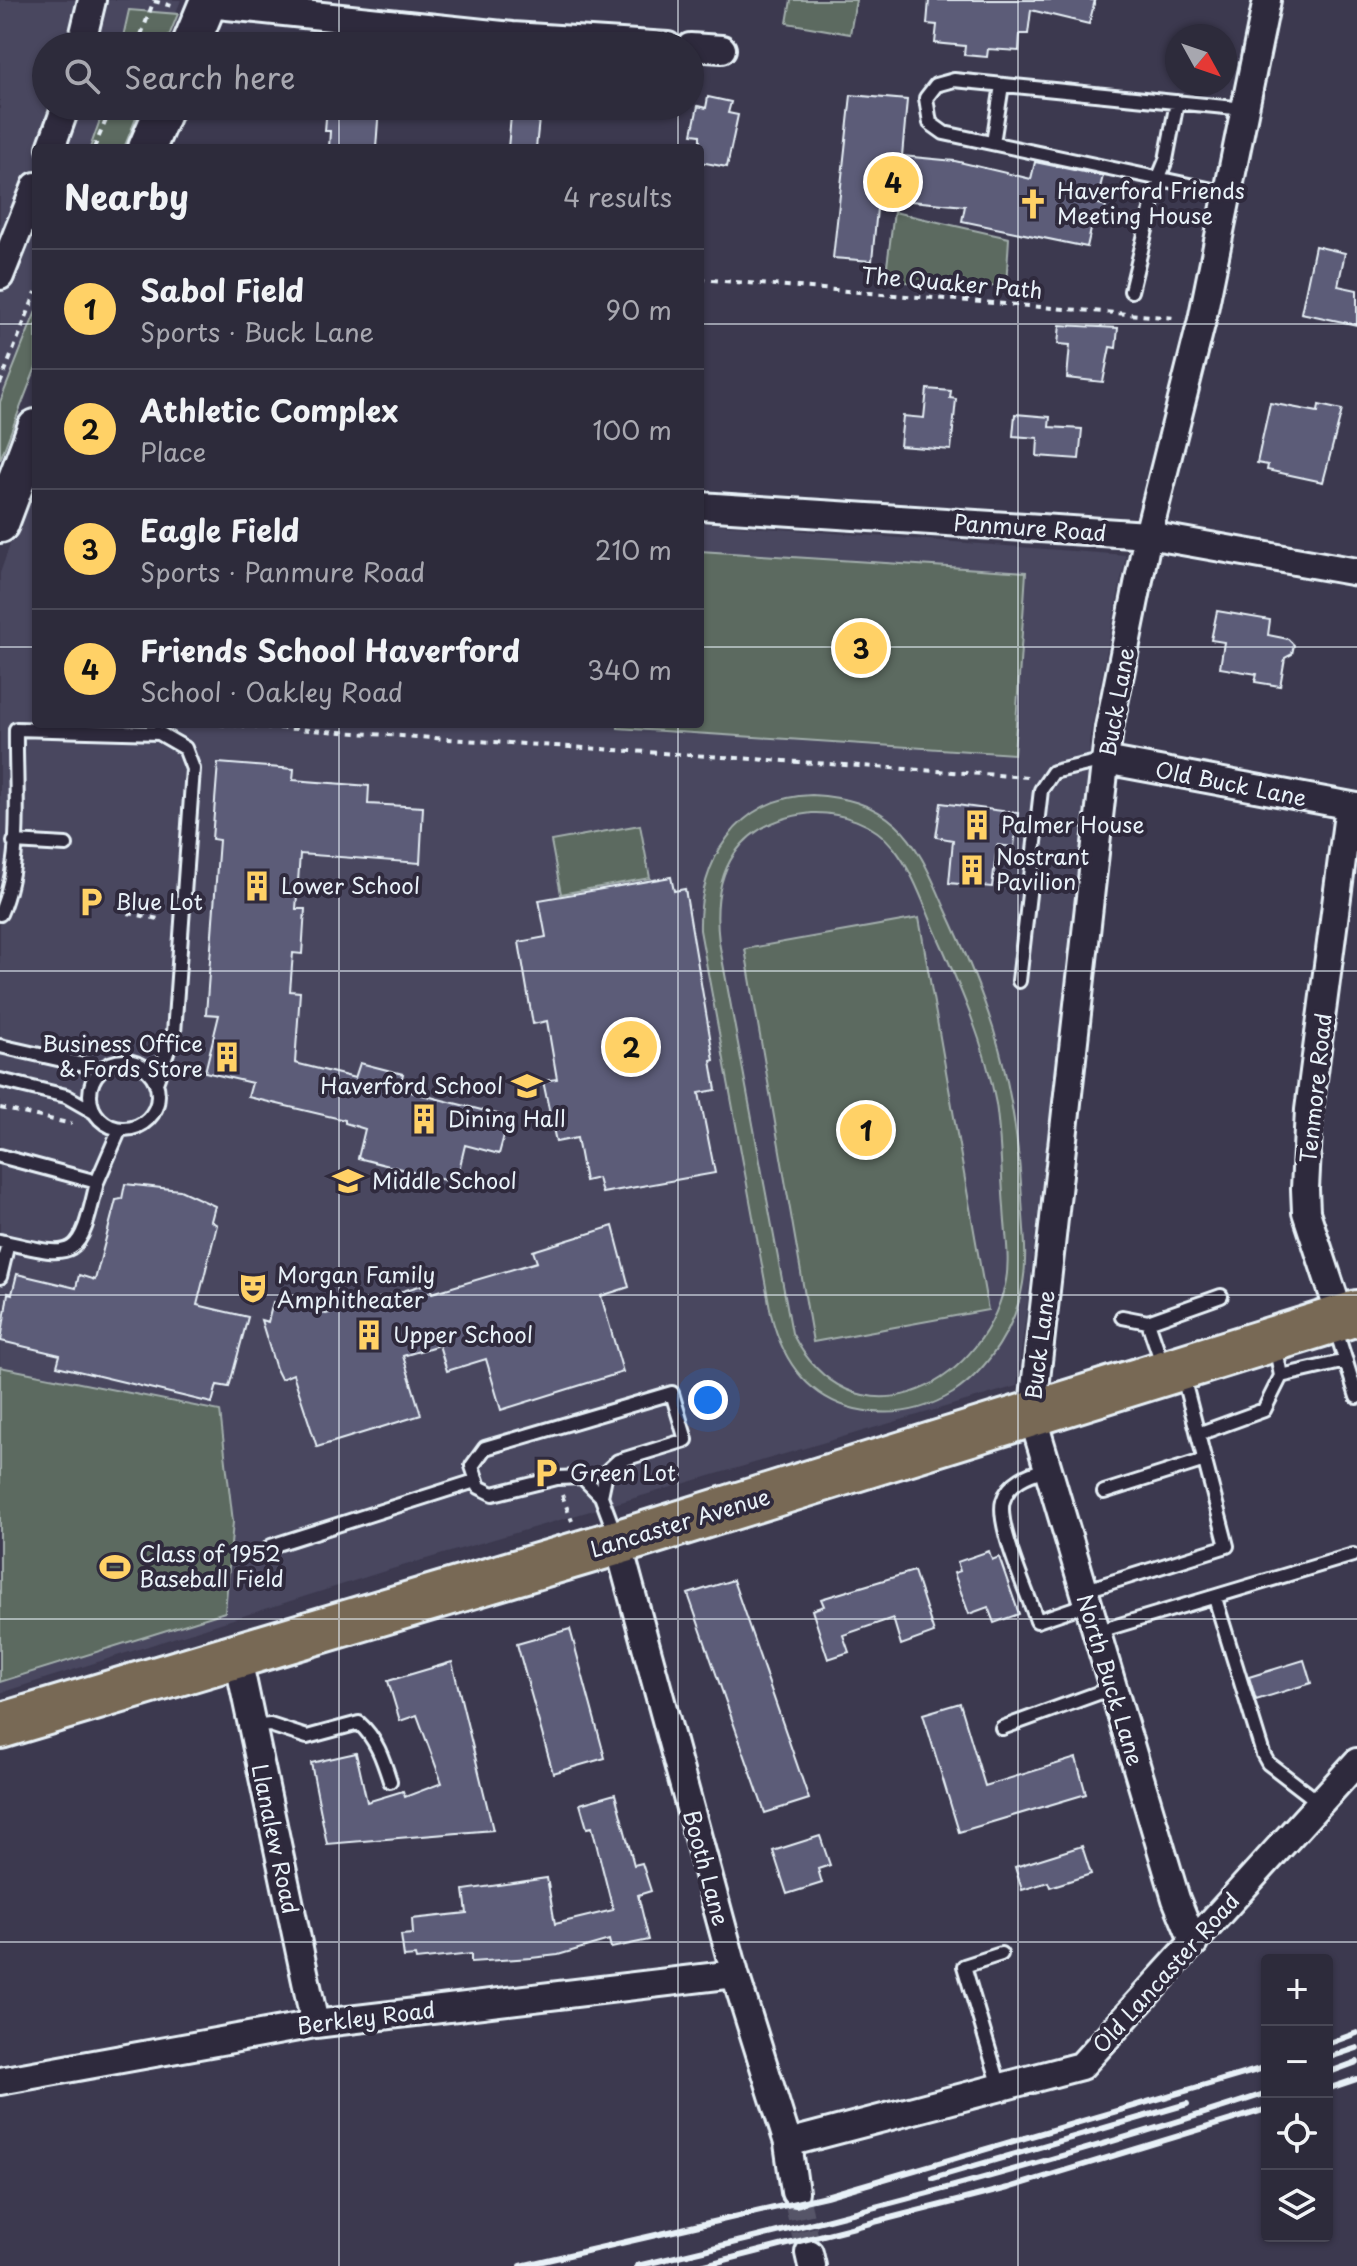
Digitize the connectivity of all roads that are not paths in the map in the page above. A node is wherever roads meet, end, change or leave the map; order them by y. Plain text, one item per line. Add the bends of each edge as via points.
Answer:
1 (92, 0) edge
2 (1267, 0) edge
3 (201, 5) edge
4 (84, 32) edge
5 (194, 32) edge
6 (472, 32) edge
7 (704, 48) edge
8 (722, 49) dead end
9 (1002, 85) junction
10 (1177, 102) junction
11 (1245, 109) junction
12 (61, 120) edge
13 (159, 120) edge
14 (993, 143) junction
15 (52, 144) edge
16 (149, 144) edge
17 (1159, 177) junction
18 (1222, 192) junction
19 (32, 193) edge
20 (7, 237) edge
21 (0, 276) edge
22 (1131, 291) dead end
23 (32, 447) edge
24 (704, 506) edge
25 (0, 524) edge
26 (1148, 535) junction
27 (1357, 572) edge
28 (1105, 760) junction
29 (1353, 806) edge
30 (14, 842) junction
31 (66, 845) dead end
32 (0, 914) edge
33 (1019, 981) dead end
34 (0, 1046) edge
35 (102, 1069) junction
36 (0, 1080) edge
37 (156, 1083) junction
38 (94, 1112) junction
39 (120, 1129) junction
40 (0, 1156) edge
41 (97, 1182) junction
42 (4, 1242) edge
43 (0, 1277) edge
44 (1221, 1296) dead end
45 (1122, 1317) dead end
46 (1344, 1317) edge
47 (1148, 1322) junction
48 (1278, 1357) junction
49 (1346, 1361) junction
50 (1173, 1370) junction
51 (1357, 1397) edge
52 (1032, 1415) junction
53 (1198, 1434) junction
54 (1205, 1460) junction
55 (1046, 1469) junction
56 (475, 1481) junction
57 (1104, 1492) dead end
58 (601, 1496) junction
59 (618, 1543) junction
60 (271, 1546) dead end
61 (1353, 1555) dead end
62 (1085, 1598) junction
63 (1215, 1598) junction
64 (1096, 1632) junction
65 (237, 1654) junction
66 (1112, 1688) junction
67 (0, 1726) edge
68 (252, 1727) junction
69 (1002, 1728) dead end
70 (1357, 1762) edge
71 (390, 1781) dead end
72 (1320, 1803) junction
73 (1194, 1943) junction
74 (1001, 1954) dead end
75 (735, 1974) junction
76 (315, 2024) junction
77 (0, 2081) edge
78 (1000, 2087) junction
79 (788, 2143) junction
80 (795, 2192) tunnel mouth

1 - 4 street
2 - 11 street, Buck Lane
3 - 5 street
3 - 6 street
7 - 8 street
9 - 10 lane
9 - 14 lane
9 - 14 lane via 945,80 931,90 925,106 936,129
10 - 11 lane
10 - 17 lane
11 - 18 street, Buck Lane
12 - 15 street
13 - 16 street
14 - 17 lane
17 - 18 lane
17 - 22 lane
18 - 26 street, Buck Lane via 1202,320
19 - 20 street
20 - 21 street
23 - 25 street
24 - 26 street, Panmure Road
26 - 27 street, Panmure Road
26 - 28 street, Buck Lane
28 - 29 street, Old Buck Lane
28 - 33 lane via 1053,772 1041,790
28 - 52 street, Buck Lane
29 - 46 street, Tenmore Road via 1309,1110 1305,1189 1306,1212
30 - 31 lane
30 - 32 lane via 10,892
30 - 37 lane via 16,729 159,733 173,738 191,757 174,1033
34 - 35 lane
35 - 37 lane via 134,1062
35 - 38 lane via 91,1089
36 - 38 lane via 66,1096
37 - 39 lane via 157,1103 148,1120
38 - 39 lane
39 - 41 lane
40 - 41 lane
41 - 42 lane via 87,1229 75,1246 55,1254
42 - 43 lane
44 - 47 lane
45 - 47 lane
46 - 48 highway, Lancaster Avenue
46 - 49 lane
47 - 50 lane
48 - 49 lane
48 - 50 highway, Lancaster Avenue
48 - 53 lane via 1264,1410
49 - 51 lane
50 - 52 highway, Lancaster Avenue
50 - 53 lane
52 - 55 street, North Buck Lane
52 - 59 highway, Lancaster Avenue
53 - 54 lane
54 - 57 lane
54 - 62 lane via 1227,1546
55 - 62 street, North Buck Lane
55 - 62 lane via 1014,1482 1003,1501 1003,1519 1037,1621
56 - 58 lane via 486,1491 501,1493 582,1477
56 - 58 lane via 472,1466 485,1448 672,1393 686,1440 618,1461 606,1472
56 - 60 lane
58 - 59 lane
59 - 65 highway, Lancaster Avenue
59 - 75 street, Booth Lane
61 - 63 lane
62 - 64 street, North Buck Lane
63 - 64 lane
63 - 72 lane via 1263,1754
64 - 66 street, North Buck Lane
65 - 67 highway, Lancaster Avenue
65 - 68 street, Llanalew Road
66 - 69 lane
66 - 73 street, North Buck Lane
68 - 71 lane via 270,1725 307,1737 359,1723 382,1757
68 - 76 street, Llanalew Road
70 - 72 street, Old Lancaster Road
72 - 73 street, Old Lancaster Road
73 - 78 street, Old Lancaster Road via 1081,2066
74 - 78 lane via 964,1966
75 - 76 street, Berkley Road
75 - 79 street, Booth Lane
76 - 77 street, Berkley Road
78 - 79 street, Old Lancaster Road
79 - 80 street, Booth Lane

